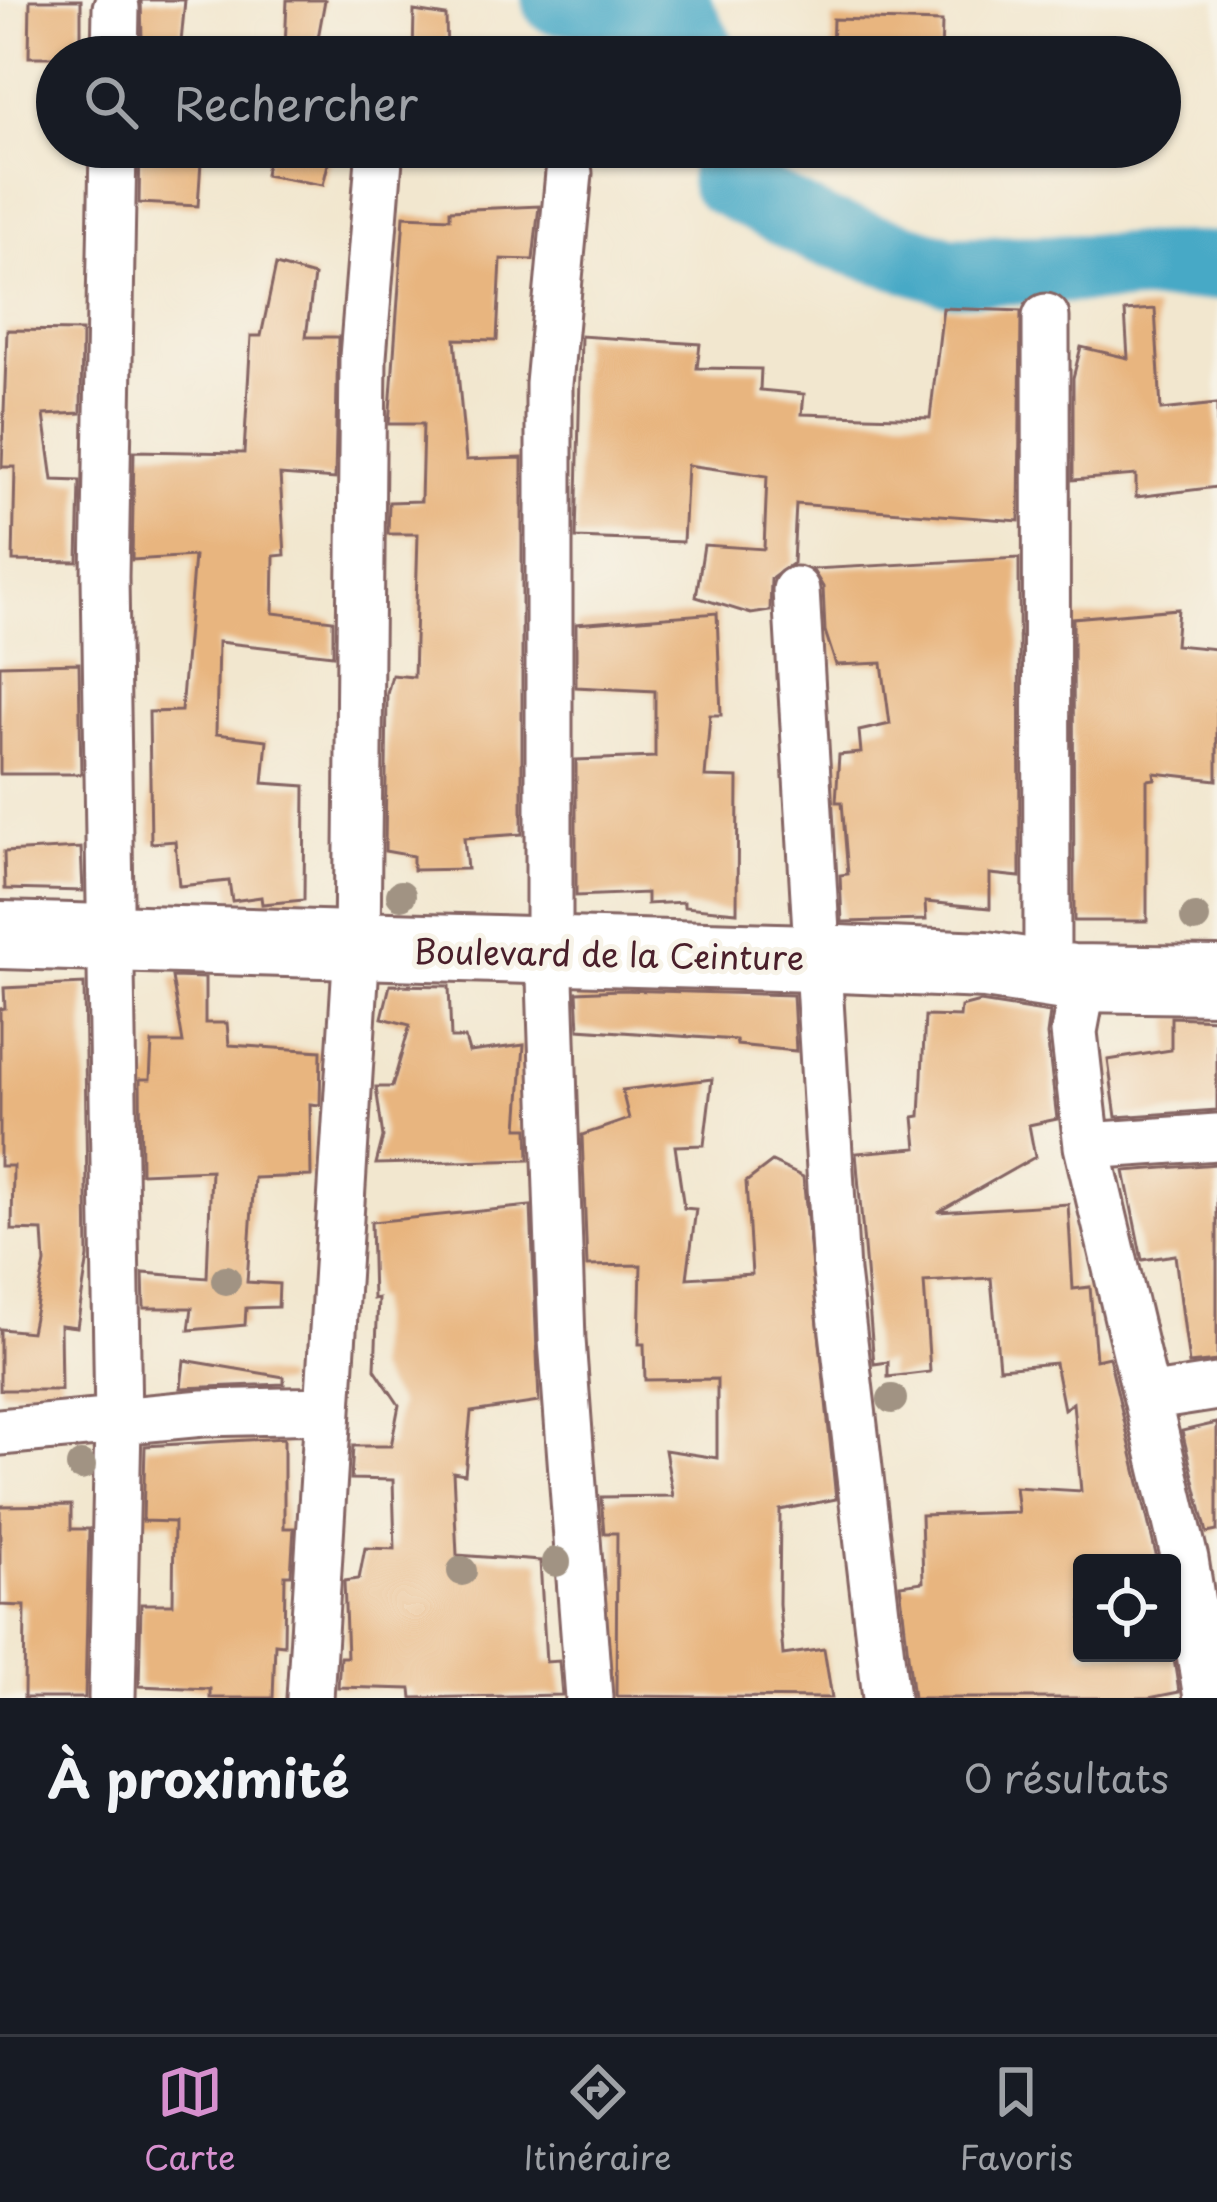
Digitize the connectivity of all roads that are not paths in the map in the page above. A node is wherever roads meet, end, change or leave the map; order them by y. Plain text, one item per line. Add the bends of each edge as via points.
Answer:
1 (116, 8) dead end
2 (115, 36) edge
3 (113, 168) edge
4 (378, 168) edge
5 (569, 173) dead end
6 (1046, 317) dead end
7 (796, 590) dead end
8 (0, 935) edge
9 (110, 942) junction
10 (357, 947) junction
11 (549, 950) junction
12 (814, 958) junction
13 (1059, 976) junction
14 (1217, 980) edge
15 (1217, 1137) edge
16 (1087, 1146) junction
17 (1217, 1387) edge
18 (1147, 1398) junction
19 (327, 1410) junction
20 (118, 1424) junction
21 (0, 1432) edge
22 (1201, 1558) edge
23 (112, 1698) edge
24 (310, 1698) edge
25 (589, 1698) edge
26 (886, 1698) edge
27 (1208, 1698) edge

1 - 2 street
3 - 9 street via 105,577
4 - 10 street via 363,357
5 - 11 street via 549,384
6 - 13 street
7 - 12 street
8 - 9 street, Boulevard de la Ceinture
9 - 10 street, Boulevard de la Ceinture
9 - 20 street
10 - 11 street, Boulevard de la Ceinture
10 - 19 street
11 - 12 street, Boulevard de la Ceinture
11 - 25 street via 562,1340
12 - 13 street, Boulevard de la Ceinture
12 - 26 street via 836,1272
13 - 14 street, Boulevard de la Ceinture
13 - 16 street via 1079,1005 1074,1032
15 - 16 street
16 - 18 street
17 - 18 street
18 - 22 street
19 - 20 street
19 - 24 street
20 - 21 street
20 - 23 street
22 - 27 street

